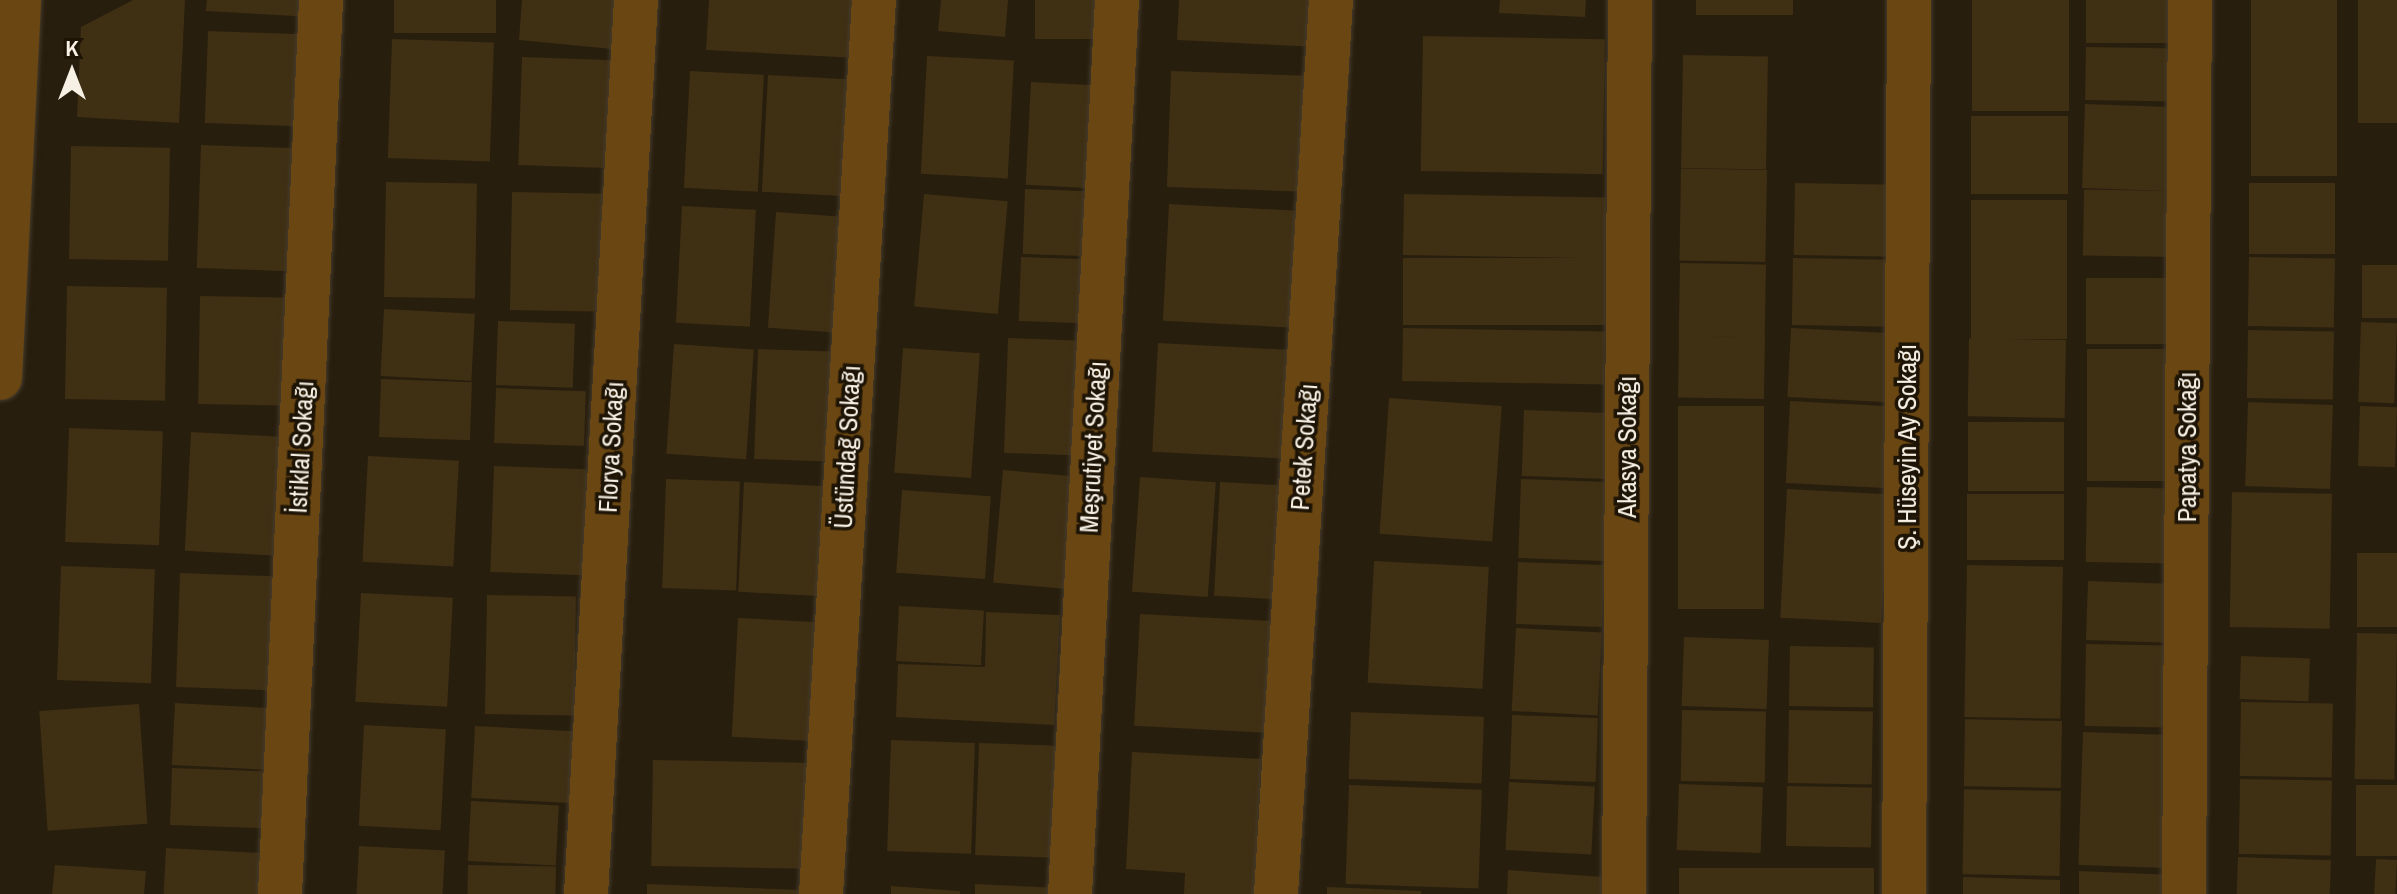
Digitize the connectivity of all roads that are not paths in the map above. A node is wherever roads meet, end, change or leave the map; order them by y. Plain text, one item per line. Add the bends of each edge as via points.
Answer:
1 (19, 0) edge
2 (321, 0) edge
3 (636, 0) edge
4 (874, 0) edge
5 (1117, 0) edge
6 (1331, 0) edge
7 (1630, 0) edge
8 (1909, 0) edge
9 (2190, 0) edge
10 (0, 378) edge
11 (280, 894) edge
12 (586, 894) edge
13 (821, 894) edge
14 (1070, 894) edge
15 (1276, 894) edge
16 (1624, 894) edge
17 (1904, 894) edge
18 (2184, 894) edge

1 - 10 street
2 - 11 street, İstiklal Sokağı
3 - 12 street, Florya Sokağı
4 - 13 street, Üstündağ Sokağı
5 - 14 street, Meşrutiyet Sokağı
6 - 15 street, Petek Sokağı
7 - 16 street, Akasya Sokağı
8 - 17 street, Ş. Hüseyin Ay Sokağı
9 - 18 street, Papatya Sokağı

